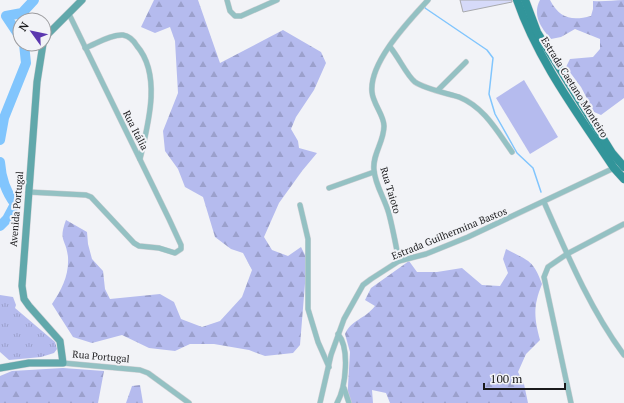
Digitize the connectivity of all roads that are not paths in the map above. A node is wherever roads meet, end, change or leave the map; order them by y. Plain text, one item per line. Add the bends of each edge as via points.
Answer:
1 (82, 0) edge
2 (227, 0) edge
3 (277, 0) edge
4 (428, 0) edge
5 (517, 0) edge
6 (525, 0) edge
7 (69, 14) junction
8 (52, 30) edge
9 (390, 47) junction
10 (85, 48) junction
11 (41, 52) edge
12 (466, 62) dead end
13 (438, 90) junction
14 (512, 152) dead end
15 (140, 159) junction
16 (624, 167) edge
17 (614, 168) junction
18 (374, 172) junction
19 (624, 179) edge
20 (328, 188) dead end
21 (28, 192) junction
22 (544, 202) junction
23 (300, 205) dead end
24 (624, 224) edge
25 (567, 254) junction
26 (399, 261) junction
27 (338, 334) junction
28 (624, 355) edge
29 (63, 363) junction
30 (329, 367) junction
31 (0, 368) edge
32 (344, 388) junction
33 (189, 403) edge
34 (320, 403) edge
35 (337, 403) edge
36 (349, 403) edge
37 (571, 403) edge

1 - 7 street, Avenida Portugal
2 - 3 street via 230,11 235,16 241,16
4 - 9 street, Rua Taioto
5 - 17 main road, Estrada Caetano Monteiro via 523,19 541,53
6 - 16 main road, Estrada Caetano Monteiro via 537,32 554,61 604,141
7 - 8 street, Avenida Portugal
7 - 10 street, Rua Itália
9 - 13 street via 414,81
9 - 18 street, Rua Taioto via 379,64 372,82 374,101 384,124 374,162
10 - 15 street, Rua Itália
10 - 15 street via 123,35 130,38 146,58 152,82 148,123
11 - 21 street, Avenida Portugal via 36,82
12 - 13 street
13 - 14 street via 473,105 489,119
15 - 21 street, Rua Itália via 181,245 181,249 175,253 134,243 91,197
17 - 19 main road, Estrada Caetano Monteiro
17 - 22 street, Estrada Guilhermina Bastos
18 - 20 street
18 - 26 street, Rua Taioto via 389,213
21 - 29 street, Avenida Portugal via 22,286 24,299 60,341
22 - 25 street
22 - 26 street, Estrada Guilhermina Bastos via 426,254
23 - 30 street via 308,239 308,309
24 - 25 street
25 - 28 street via 599,315
25 - 37 street via 548,268 544,277
26 - 27 street, Estrada Guilhermina Bastos via 363,285
27 - 30 street, Estrada Guilhermina Bastos
27 - 32 street via 344,340
29 - 31 street, Rua Portugal via 29,363
29 - 33 street, Rua Portugal via 140,370
30 - 34 street, Estrada Guilhermina Bastos
32 - 35 street
32 - 36 street

